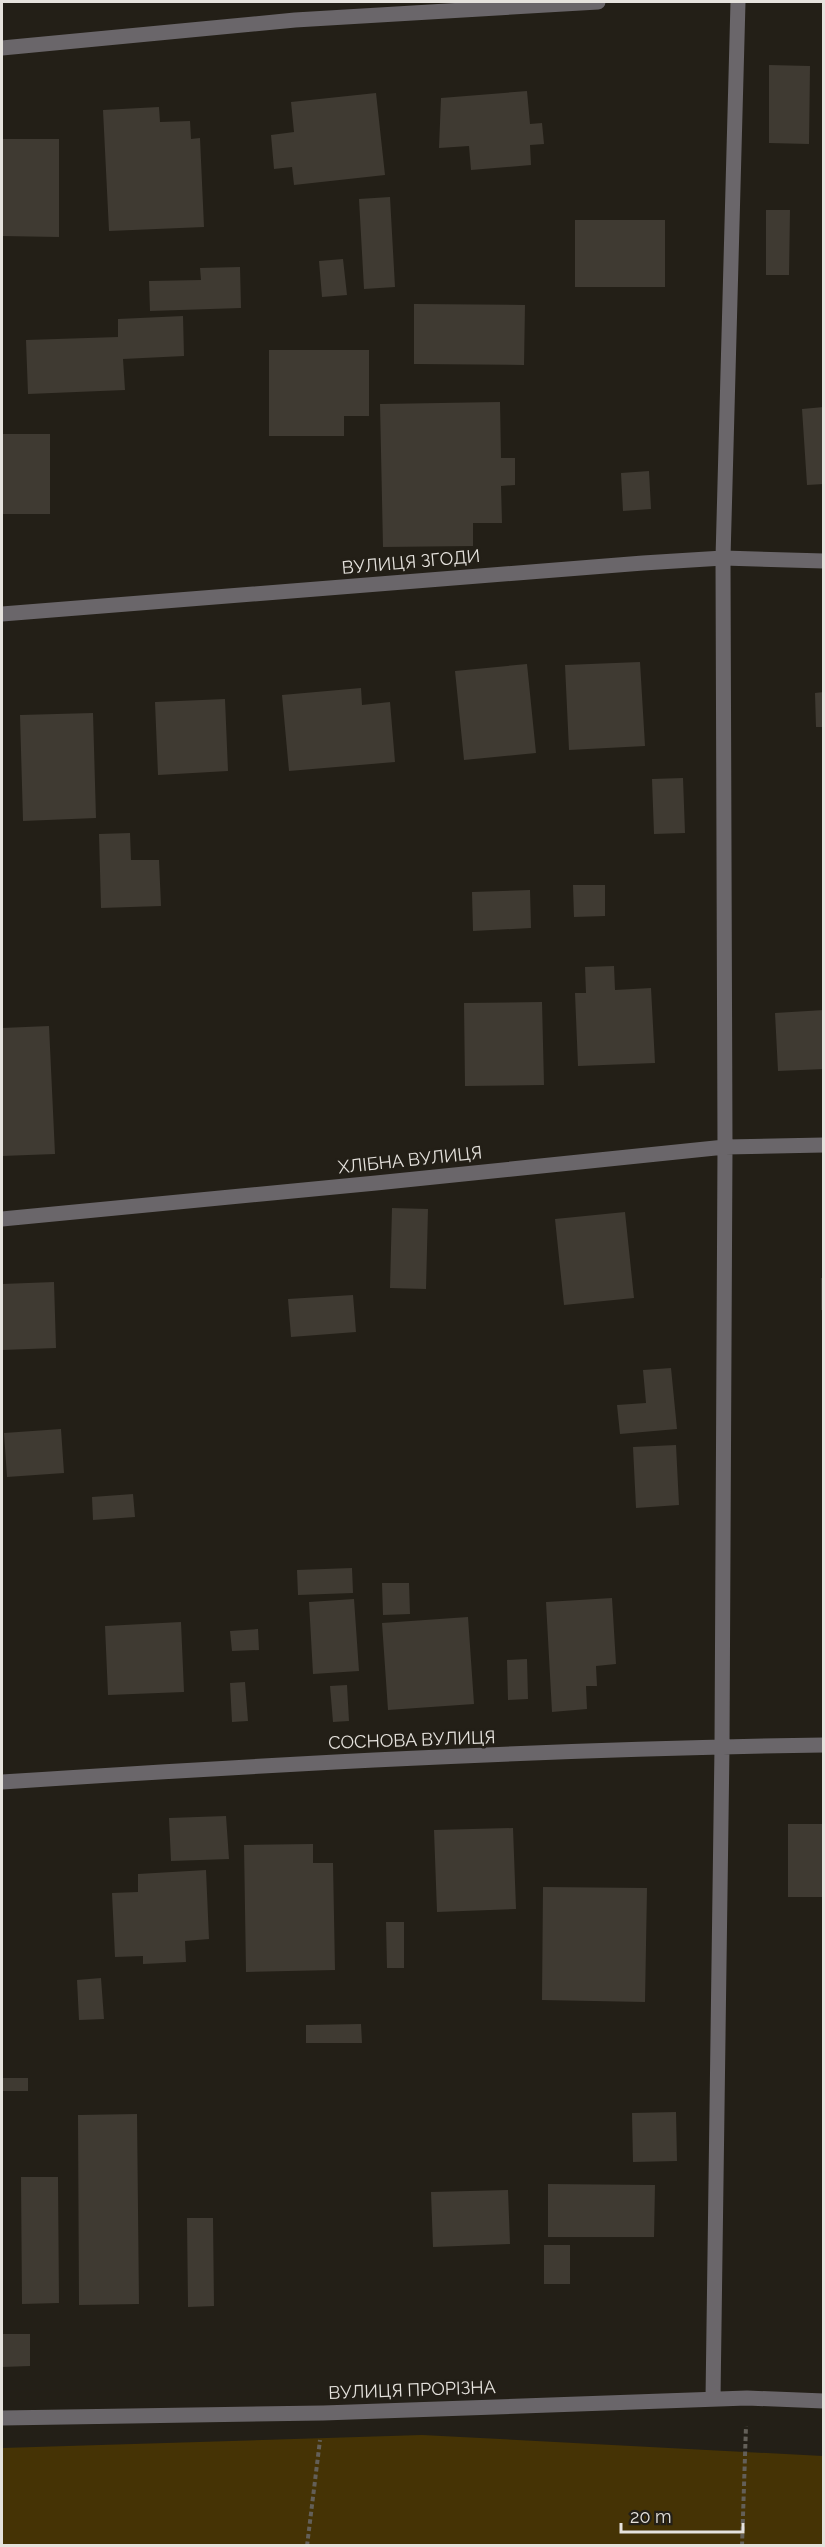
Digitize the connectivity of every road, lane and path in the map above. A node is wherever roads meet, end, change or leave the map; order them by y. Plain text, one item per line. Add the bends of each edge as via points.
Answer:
1 (598, 2) edge
2 (738, 2) edge
3 (2, 48) edge
4 (723, 558) junction
5 (824, 561) edge
6 (2, 614) edge
7 (824, 1145) edge
8 (725, 1147) junction
9 (2, 1219) edge
10 (824, 1745) edge
11 (722, 1747) junction
12 (2, 1782) edge
13 (747, 2398) junction
14 (712, 2399) junction
15 (824, 2401) edge
16 (323, 2413) junction
17 (2, 2418) edge
18 (307, 2546) edge
19 (742, 2546) edge

1 - 3 street via 295,20
2 - 4 street
4 - 5 street, ВУЛИЦЯ ЗГОДИ
4 - 6 street, ВУЛИЦЯ ЗГОДИ
4 - 8 street
7 - 8 street, ХЛІБНА ВУЛИЦЯ
8 - 9 street, ХЛІБНА ВУЛИЦЯ
8 - 11 street
10 - 11 street, СОСНОВА ВУЛИЦЯ
11 - 12 street, СОСНОВА ВУЛИЦЯ via 231,1767
11 - 14 street
13 - 14 street, ВУЛИЦЯ ПРОРІЗНА
13 - 15 street, ВУЛИЦЯ ПРОРІЗНА
13 - 19 path
14 - 16 street, ВУЛИЦЯ ПРОРІЗНА
16 - 17 street, ВУЛИЦЯ ПРОРІЗНА
16 - 18 path

